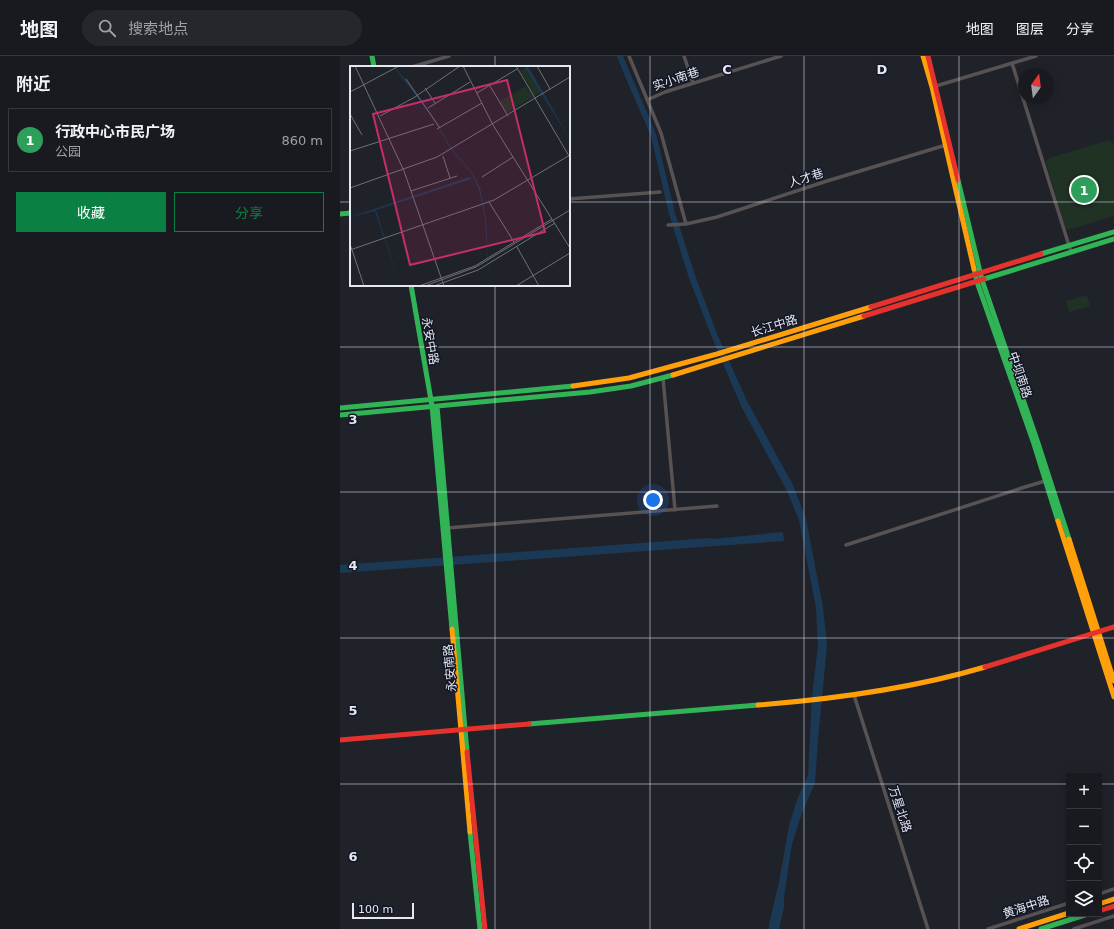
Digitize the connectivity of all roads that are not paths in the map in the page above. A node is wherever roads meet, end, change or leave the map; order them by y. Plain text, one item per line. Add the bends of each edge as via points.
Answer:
1 (372, 56) edge
2 (449, 56) edge
3 (629, 56) edge
4 (684, 56) edge
5 (781, 56) edge
6 (923, 56) edge
7 (928, 56) edge
8 (1036, 56) edge
9 (1012, 64) junction
10 (374, 66) edge
11 (415, 66) edge
12 (693, 83) junction
13 (936, 86) junction
14 (646, 100) junction
15 (949, 145) junction
16 (660, 192) dead end
17 (570, 199) edge
18 (350, 213) edge
19 (340, 214) edge
20 (684, 224) junction
21 (669, 225) dead end
22 (1114, 232) edge
23 (1114, 239) edge
24 (1069, 246) junction
25 (1071, 252) junction
26 (977, 274) junction
27 (979, 281) junction
28 (411, 286) edge
29 (663, 378) junction
30 (431, 400) junction
31 (434, 406) junction
32 (340, 408) edge
33 (340, 415) edge
34 (1046, 481) junction
35 (717, 506) dead end
36 (675, 510) junction
37 (445, 528) junction
38 (846, 545) dead end
39 (1114, 628) edge
40 (1097, 633) junction
41 (1114, 681) edge
42 (854, 695) junction
43 (1114, 697) edge
44 (463, 729) junction
45 (340, 740) edge
46 (1114, 889) edge
47 (1102, 893) edge
48 (1114, 899) edge
49 (1102, 903) edge
50 (1066, 904) edge
51 (1114, 906) edge
52 (1102, 910) edge
53 (1102, 912) edge
54 (1034, 914) junction
55 (1066, 914) edge
56 (1114, 916) edge
57 (1079, 917) edge
58 (1106, 919) junction
59 (1037, 923) junction
60 (480, 929) edge
61 (486, 929) edge
62 (928, 929) edge
63 (988, 929) edge
64 (1019, 929) edge
65 (1041, 929) edge
66 (1074, 929) edge

1 - 10 main road
2 - 11 street
3 - 14 street
4 - 12 street
5 - 12 street, 实小南巷
6 - 26 main road, 中坝南路
7 - 13 main road, 中坝南路
8 - 9 street
9 - 13 street
9 - 24 street
12 - 14 street, 实小南巷
13 - 15 main road, 中坝南路
14 - 20 street via 661,133
15 - 20 street, 人才巷 via 718,217
15 - 26 main road, 中坝南路
16 - 17 street
18 - 19 main road
20 - 21 street, 人才巷
22 - 24 main road, 长江中路
23 - 25 main road, 长江中路
24 - 25 street
24 - 26 main road, 长江中路
25 - 27 main road, 长江中路
26 - 27 main road, 中坝南路
26 - 30 main road, 长江中路 via 717,354 622,379
27 - 29 main road, 长江中路
27 - 34 main road, 中坝南路
27 - 40 main road, 中坝南路 via 1040,450
28 - 30 main road, 永安中路
29 - 31 main road, 长江中路 via 590,392
29 - 36 street
30 - 31 main road, 永安中路
30 - 32 main road, 长江中路
31 - 33 main road, 长江中路
31 - 37 main road, 永安南路
34 - 38 street
34 - 40 main road, 中坝南路
35 - 36 street
36 - 37 street
37 - 44 main road, 永安南路
39 - 40 main road
40 - 41 main road, 中坝南路
40 - 42 main road via 967,672
40 - 43 main road, 中坝南路
42 - 44 main road via 824,700
42 - 62 street, 万星北路
44 - 45 main road
44 - 60 main road, 永安南路
44 - 61 main road, 永安南路
46 - 47 street
48 - 49 main road
50 - 54 street, 黄海中路
51 - 52 main road
53 - 58 street
54 - 59 street
54 - 63 street, 黄海中路
55 - 59 main road, 黄海中路
56 - 58 street
57 - 65 main road
58 - 66 street
59 - 64 main road, 黄海中路

